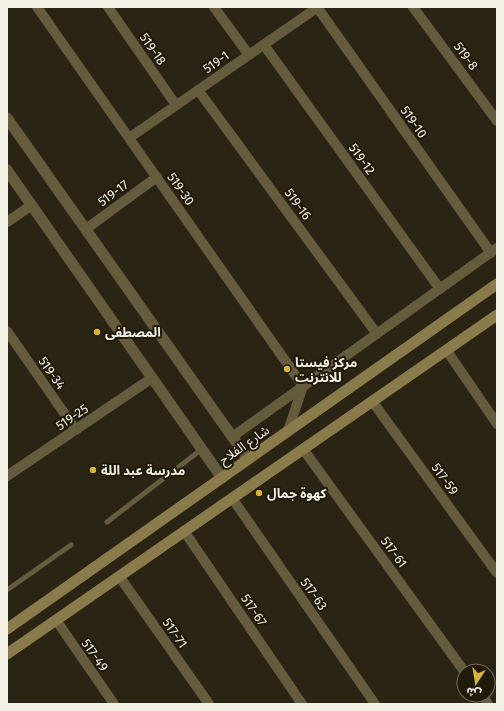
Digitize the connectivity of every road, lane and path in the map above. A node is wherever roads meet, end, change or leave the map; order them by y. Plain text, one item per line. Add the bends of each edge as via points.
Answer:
1 (37, 7) edge
2 (108, 7) edge
3 (214, 7) edge
4 (317, 7) edge
5 (413, 7) edge
6 (264, 44) junction
7 (249, 55) junction
8 (198, 90) junction
9 (176, 105) junction
10 (7, 118) edge
11 (497, 121) edge
12 (129, 138) junction
13 (7, 170) edge
14 (157, 177) junction
15 (32, 205) junction
16 (7, 222) edge
17 (86, 230) junction
18 (494, 250) edge
19 (497, 284) edge
20 (440, 289) junction
21 (497, 315) edge
22 (7, 331) edge
23 (376, 334) junction
24 (447, 351) junction
25 (152, 378) junction
26 (303, 386) junction
27 (372, 401) junction
28 (497, 424) edge
29 (76, 430) junction
30 (288, 431) junction
31 (232, 437) junction
32 (202, 449) junction
33 (303, 449) junction
34 (248, 459) junction
35 (8, 474) edge
36 (222, 478) junction
37 (232, 498) junction
38 (107, 522) dead end
39 (184, 531) junction
40 (71, 545) dead end
41 (497, 573) edge
42 (119, 576) junction
43 (7, 590) edge
44 (56, 620) junction
45 (7, 629) edge
46 (7, 654) edge
47 (458, 663) edge
48 (114, 704) edge
49 (210, 704) edge
50 (302, 704) edge
51 (375, 704) edge

1 - 12 street, 519-30
2 - 9 street, 519-18
3 - 7 street
4 - 6 street, 519-1
4 - 18 street, 519-10
5 - 11 street, 519-8
6 - 7 street, 519-1
6 - 20 street, 519-12
7 - 8 street, 519-1
8 - 9 street, 519-1
8 - 23 street, 519-16
9 - 12 street, 519-1
10 - 17 street
12 - 14 street, 519-30
13 - 15 street
14 - 17 street, 519-17
14 - 26 street, 519-30
15 - 16 street
15 - 25 street
17 - 31 street
18 - 20 street
19 - 30 main road, شارع الفلاح
20 - 23 street
21 - 24 main road
22 - 29 street, 519-34
23 - 26 street
24 - 27 main road
24 - 28 street
25 - 29 street, 519-25
25 - 32 street
26 - 30 street
26 - 31 street
27 - 33 main road
27 - 41 street, 517-59
29 - 35 street, 519-25
30 - 34 main road, شارع الفلاح
31 - 34 street
32 - 36 street
32 - 38 lane
33 - 37 main road
33 - 47 street, 517-61
34 - 36 main road, شارع الفلاح
36 - 45 main road, شارع الفلاح
37 - 39 main road
37 - 51 street, 517-63
39 - 42 main road
39 - 50 street, 517-67
40 - 43 lane
42 - 44 main road
42 - 49 street, 517-71
44 - 46 main road
44 - 48 street, 517-49

